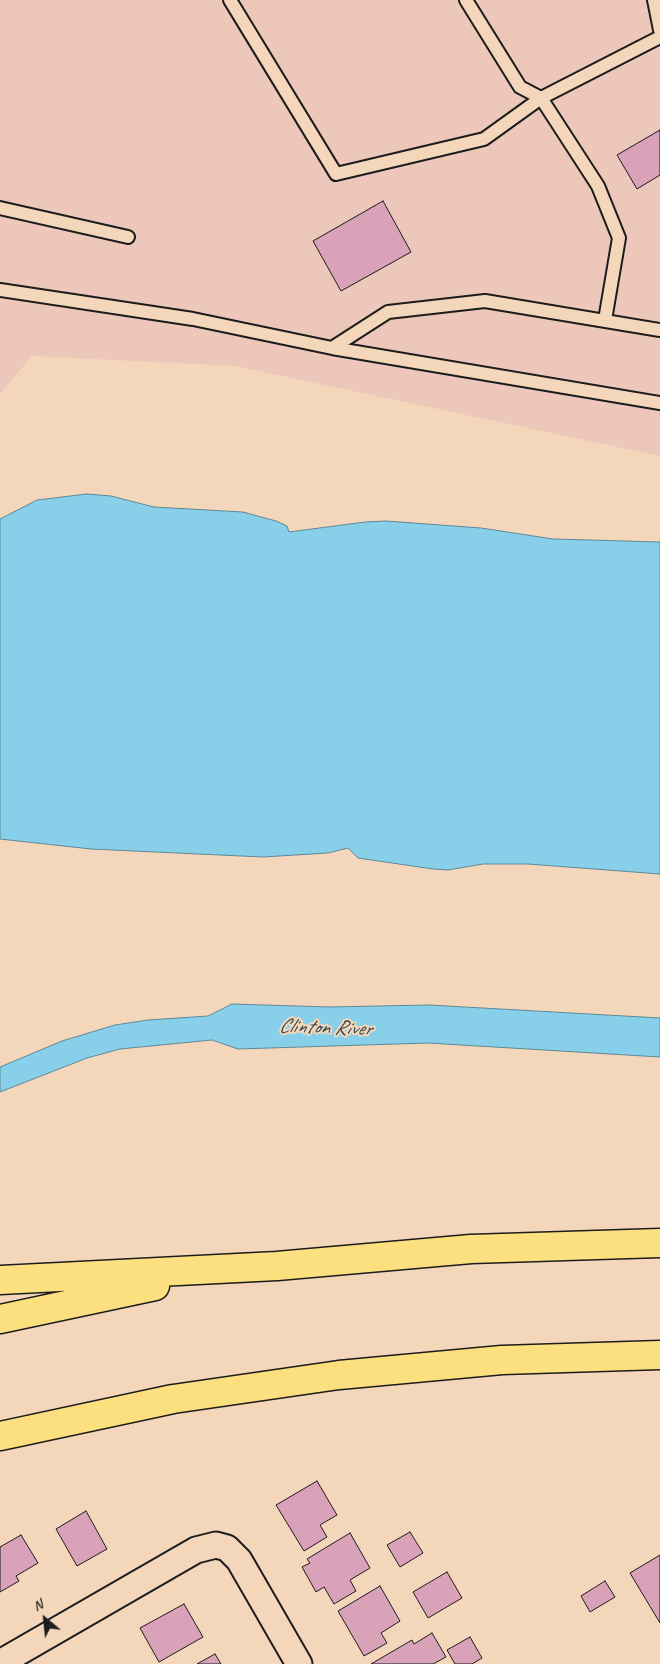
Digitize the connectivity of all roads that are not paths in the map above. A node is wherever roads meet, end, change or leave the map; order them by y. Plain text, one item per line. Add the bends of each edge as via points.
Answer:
1 (230, 0) edge
2 (466, 0) edge
3 (654, 0) edge
4 (660, 30) edge
5 (660, 36) edge
6 (542, 98) junction
7 (0, 208) edge
8 (128, 237) dead end
9 (0, 290) edge
10 (605, 320) junction
11 (660, 330) edge
12 (332, 348) junction
13 (660, 403) edge
14 (660, 1243) edge
15 (277, 1266) junction
16 (0, 1280) edge
17 (0, 1319) edge
18 (660, 1355) edge
19 (0, 1436) edge
20 (0, 1663) edge
21 (299, 1664) edge

1 - 6 lane via 336,174 484,139
2 - 6 lane via 520,86
3 - 4 lane
5 - 6 lane
6 - 10 lane via 598,186 619,238
7 - 8 lane
9 - 12 lane via 192,319
10 - 11 lane
10 - 12 lane via 485,301 388,312
12 - 13 lane
14 - 15 highway via 471,1249
15 - 16 highway
15 - 17 highway via 159,1285
18 - 19 highway via 502,1360 339,1375 173,1399
20 - 21 street via 209,1545 222,1546 233,1552

